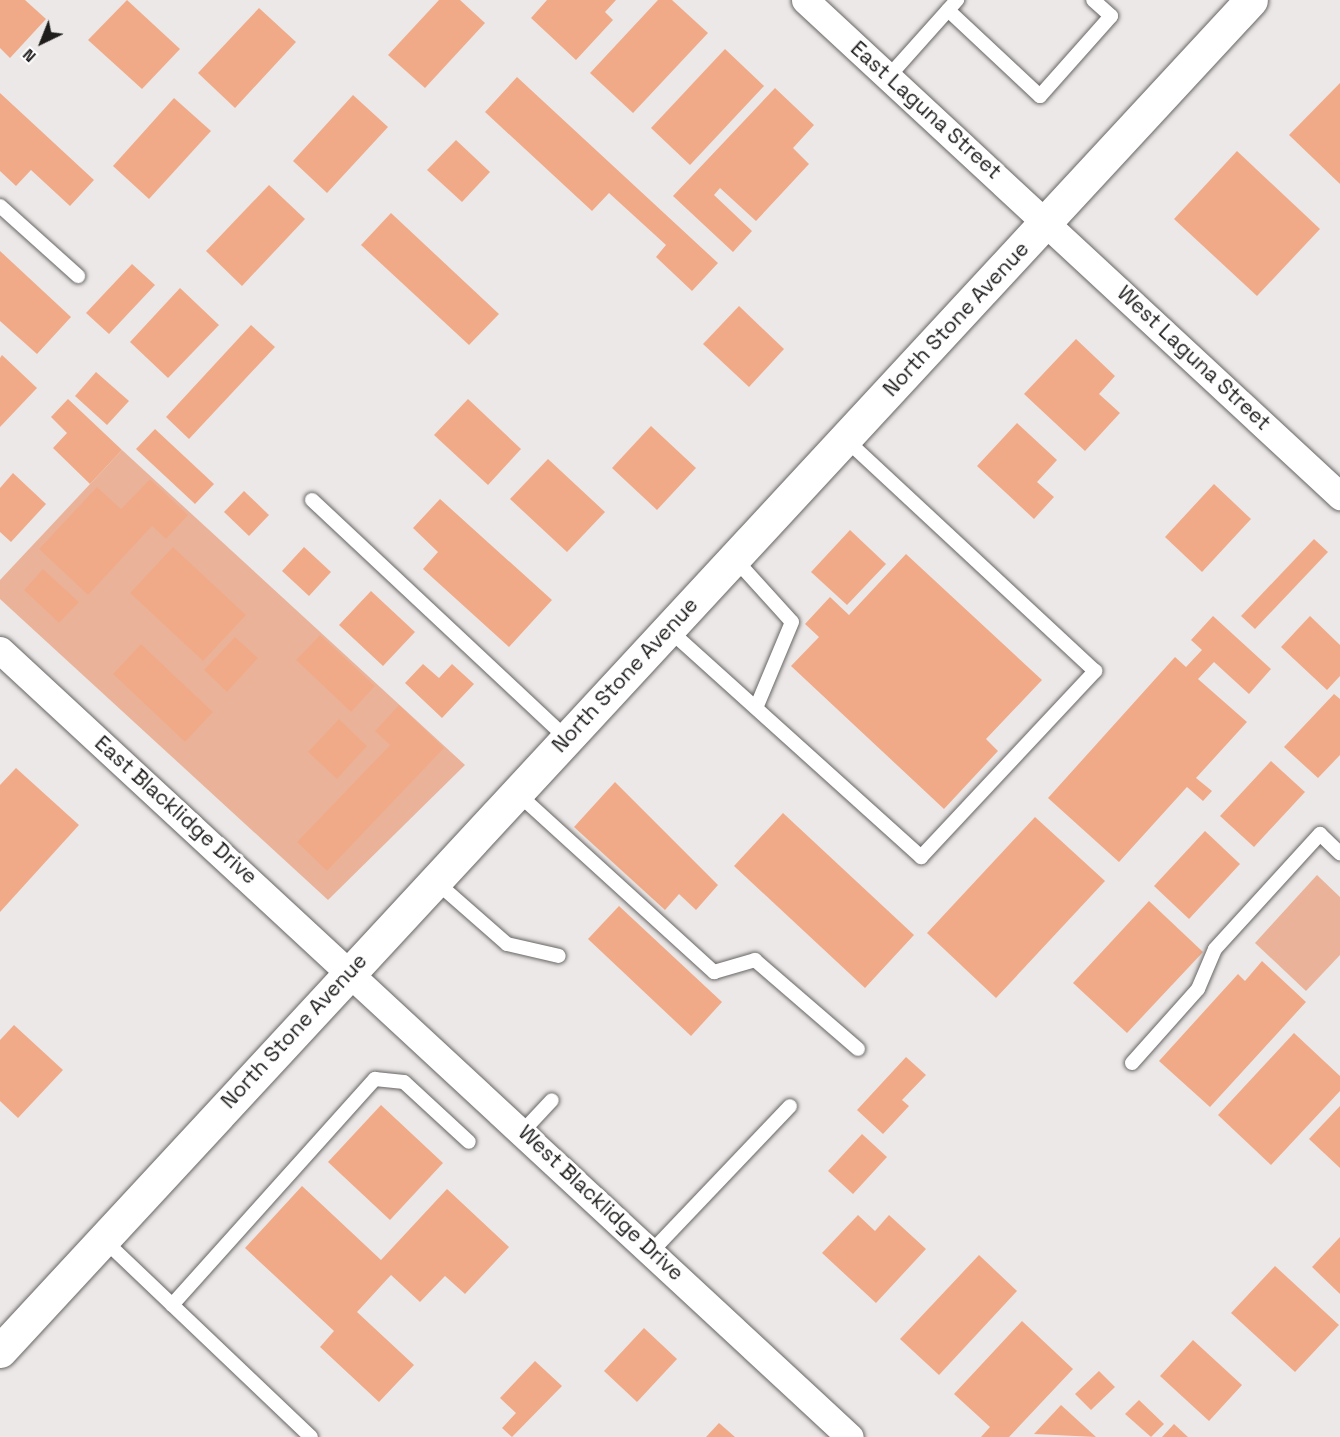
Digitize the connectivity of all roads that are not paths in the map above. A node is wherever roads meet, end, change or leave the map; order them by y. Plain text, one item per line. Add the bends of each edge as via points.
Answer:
1 (805, 0) edge
2 (1093, 0) edge
3 (1251, 0) edge
4 (952, 5) edge
5 (890, 75) junction
6 (0, 206) edge
7 (1047, 221) junction
8 (78, 276) dead end
9 (845, 439) junction
10 (1340, 496) edge
11 (312, 500) dead end
12 (734, 558) junction
13 (668, 628) junction
14 (0, 650) edge
15 (756, 708) junction
16 (566, 738) junction
17 (516, 792) junction
18 (1340, 853) edge
19 (434, 880) junction
20 (559, 956) dead end
21 (351, 970) junction
22 (858, 1049) dead end
23 (1132, 1063) dead end
24 (552, 1100) dead end
25 (790, 1106) dead end
26 (524, 1131) junction
27 (469, 1142) dead end
28 (103, 1239) junction
29 (652, 1251) junction
30 (172, 1305) junction
31 (0, 1351) edge
32 (311, 1437) edge
33 (850, 1437) edge

1 - 5 street, East Laguna Street
2 - 4 lane via 1111,16 1040,96
3 - 7 main road, North Stone Avenue
4 - 5 lane
5 - 7 street, East Laguna Street
6 - 8 lane
7 - 9 main road, North Stone Avenue
7 - 10 street, West Laguna Street
9 - 12 main road, North Stone Avenue
9 - 15 lane via 1095,671 921,857
11 - 16 lane
12 - 13 main road, North Stone Avenue
12 - 15 lane via 792,622
13 - 15 lane
13 - 16 main road, North Stone Avenue
14 - 21 street, East Blacklidge Drive
16 - 17 main road, North Stone Avenue
17 - 19 main road, North Stone Avenue
17 - 22 lane via 714,972 755,960
18 - 23 lane via 1320,834 1215,949 1198,989
19 - 20 lane via 507,944
19 - 21 main road, North Stone Avenue
21 - 26 street, West Blacklidge Drive
21 - 28 main road, North Stone Avenue
24 - 26 lane
25 - 29 lane
26 - 29 street, West Blacklidge Drive
27 - 30 lane via 404,1082 375,1079
28 - 30 lane
28 - 31 main road, North Stone Avenue
29 - 33 street, West Blacklidge Drive
30 - 32 lane

